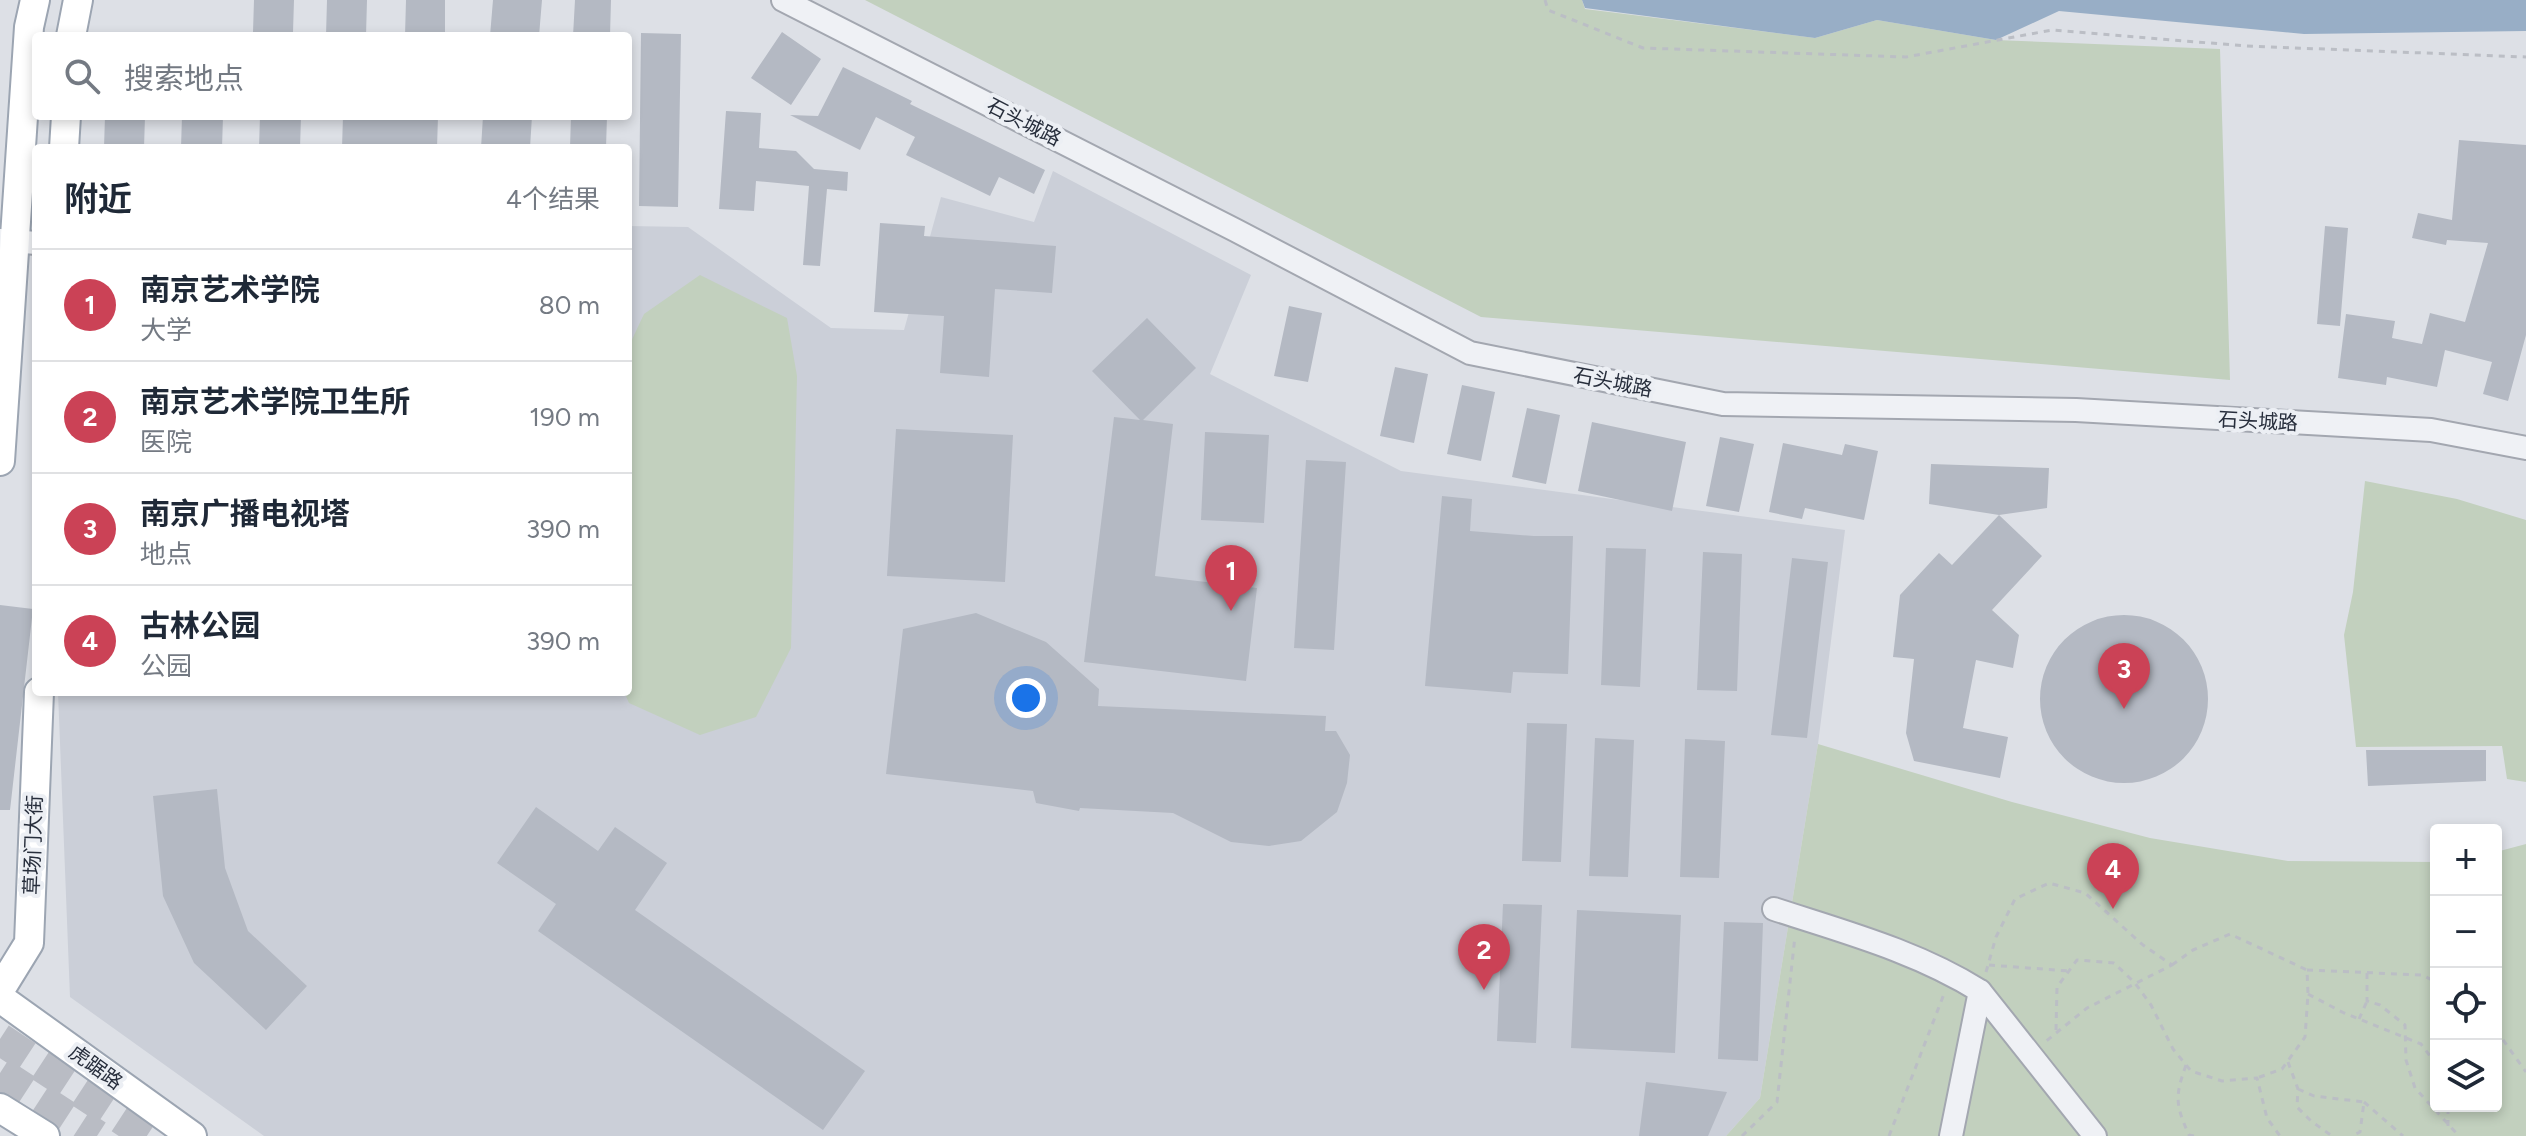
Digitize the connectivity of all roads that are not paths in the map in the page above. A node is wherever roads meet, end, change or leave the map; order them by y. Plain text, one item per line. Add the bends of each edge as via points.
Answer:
1 (35, 0) edge
2 (78, 0) edge
3 (783, 0) edge
4 (72, 32) edge
5 (66, 120) edge
6 (64, 144) edge
7 (17, 242) edge
8 (2526, 448) edge
9 (0, 461) edge
10 (39, 696) edge
11 (1774, 909) dead end
12 (0, 990) edge
13 (1980, 991) junction
14 (0, 998) edge
15 (0, 1108) edge
16 (45, 1136) edge
17 (192, 1136) edge
18 (1951, 1136) edge
19 (2095, 1136) edge

1 - 7 main road
2 - 4 main road
3 - 8 street, 石头城路 via 1470,353 1723,404 2076,410 2431,430
5 - 6 main road
7 - 9 main road
10 - 12 main road, 草场门大街 via 29,943
11 - 13 street via 1905,952
13 - 18 street
13 - 19 street
14 - 17 main road, 虎踞路
15 - 16 main road

